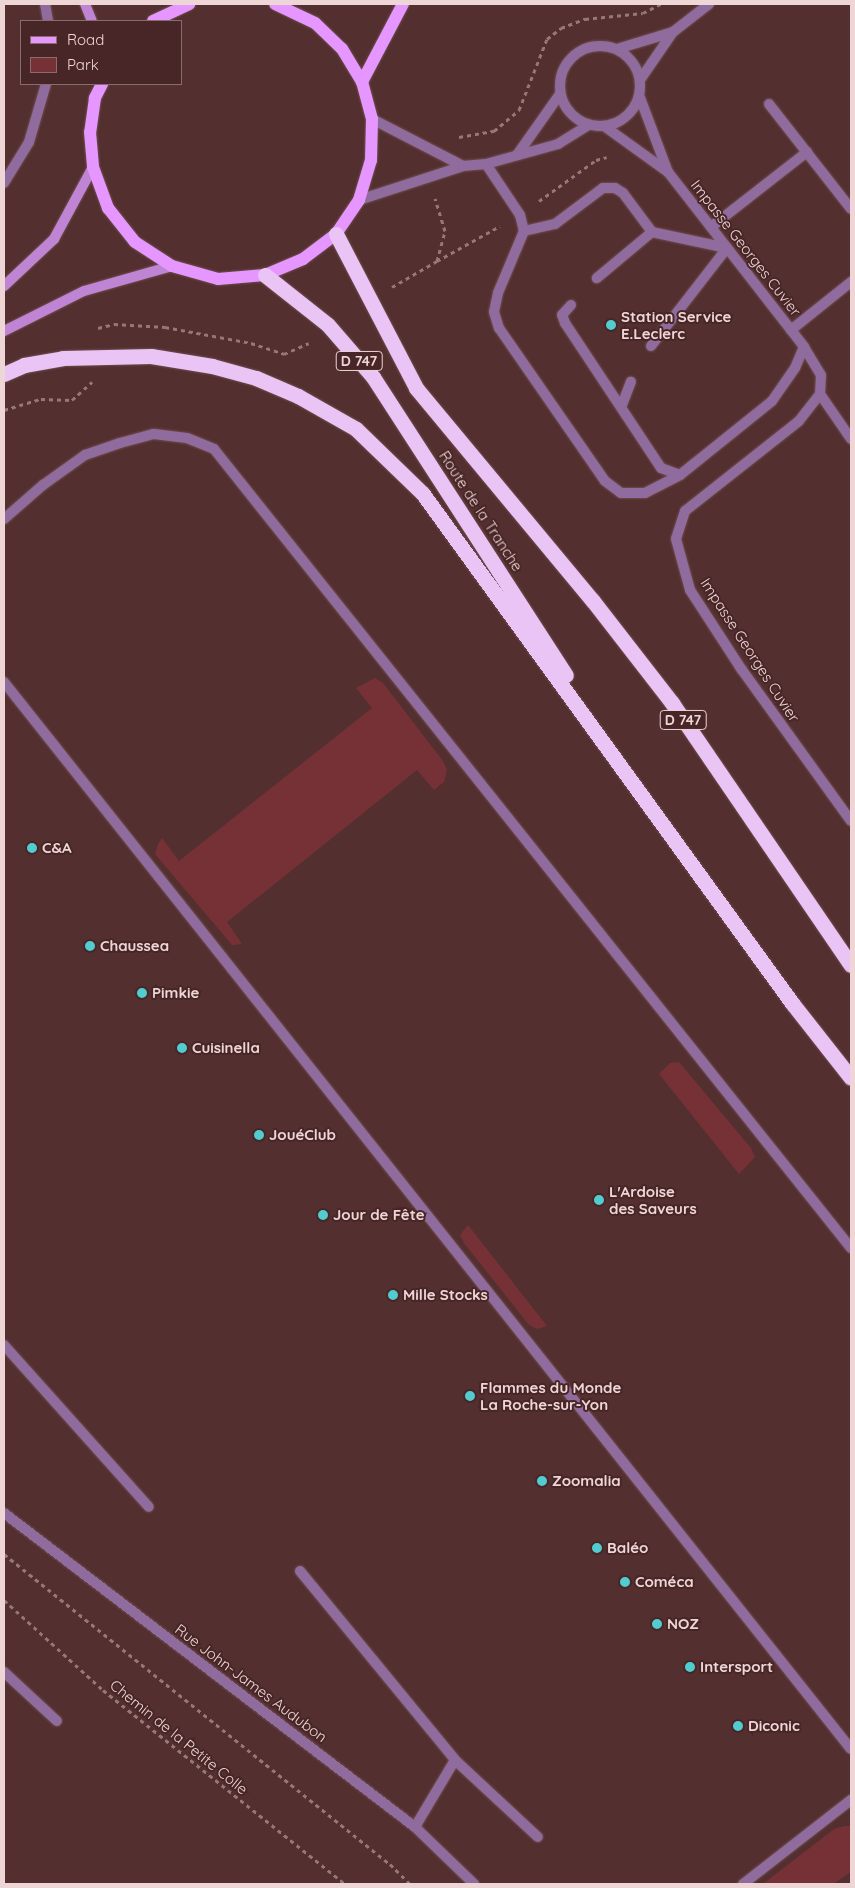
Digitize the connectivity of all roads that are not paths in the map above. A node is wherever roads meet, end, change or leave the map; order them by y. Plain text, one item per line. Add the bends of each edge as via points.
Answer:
1 (45, 4) edge
2 (85, 4) edge
3 (189, 4) edge
4 (281, 4) edge
5 (403, 4) edge
6 (709, 4) edge
7 (48, 20) edge
8 (92, 20) edge
9 (155, 20) edge
10 (673, 32) junction
11 (617, 49) junction
12 (640, 80) junction
13 (362, 82) junction
14 (46, 85) edge
15 (102, 85) edge
16 (560, 94) junction
17 (639, 95) junction
18 (769, 104) dead end
19 (372, 119) junction
20 (588, 125) junction
21 (604, 126) junction
22 (806, 152) junction
23 (517, 155) junction
24 (486, 164) junction
25 (462, 166) junction
26 (93, 167) junction
27 (668, 172) junction
28 (4, 183) edge
29 (359, 200) junction
30 (851, 209) edge
31 (711, 227) junction
32 (524, 231) junction
33 (652, 232) junction
34 (336, 234) junction
35 (727, 248) junction
36 (172, 266) junction
37 (265, 275) junction
38 (597, 278) dead end
39 (851, 282) edge
40 (4, 286) edge
41 (571, 305) dead end
42 (791, 330) junction
43 (4, 331) edge
44 (651, 346) dead end
45 (804, 347) junction
46 (4, 374) edge
47 (631, 382) dead end
48 (820, 394) junction
49 (622, 405) junction
50 (851, 439) edge
51 (680, 475) junction
52 (4, 519) edge
53 (4, 682) edge
54 (640, 790) junction
55 (851, 821) edge
56 (851, 965) edge
57 (851, 1078) edge
58 (851, 1248) edge
59 (4, 1345) edge
60 (149, 1507) dead end
61 (4, 1513) edge
62 (300, 1571) dead end
63 (4, 1672) edge
64 (57, 1721) dead end
65 (851, 1749) edge
66 (455, 1760) junction
67 (851, 1800) edge
68 (414, 1827) junction
69 (538, 1837) dead end
70 (474, 1884) edge
71 (743, 1884) edge

1 - 7 street
2 - 8 street
3 - 9 main road
4 - 13 main road via 315,23 336,43
5 - 13 main road
6 - 10 street
10 - 11 street
10 - 12 street
11 - 12 street via 628,56
11 - 16 street via 592,46 570,58 563,68
12 - 17 street
13 - 19 main road
14 - 28 street via 29,142
15 - 26 main road via 90,132
16 - 20 street via 570,113
16 - 23 street
17 - 21 street via 627,116
17 - 27 street
18 - 22 street
19 - 25 street
19 - 29 main road via 372,160
20 - 21 street
20 - 23 street via 558,144
21 - 27 street
22 - 30 street
22 - 31 street
23 - 24 street
24 - 25 street
24 - 32 street via 520,215
25 - 29 street
26 - 36 main road via 108,208 130,236
26 - 40 street via 54,238
27 - 31 street, Impasse Georges Cuvier
29 - 34 main road
31 - 35 street, Impasse Georges Cuvier
32 - 33 street via 555,224 603,188 615,188
32 - 51 street via 498,293 494,312 499,328 605,481 622,493 645,493
33 - 35 street
33 - 38 street
34 - 37 main road via 304,259
34 - 56 highway, Route de la Tranche / D 747 via 416,388 593,601 672,703
35 - 42 street, Impasse Georges Cuvier
35 - 44 street
36 - 37 main road via 218,279
36 - 43 street via 84,291
37 - 54 highway, Route de la Tranche / D 747 via 328,325 373,377
39 - 42 street
41 - 49 street via 562,315 565,323
42 - 45 street, Impasse Georges Cuvier
45 - 48 street, Impasse Georges Cuvier via 821,375
45 - 51 street via 795,368 772,401
46 - 54 highway via 24,364 63,358 160,358 256,378 298,396 356,429 423,494
47 - 49 street
48 - 50 street
48 - 55 street, Impasse Georges Cuvier via 799,421 685,511 676,539 690,590 742,670
49 - 51 street via 661,468
52 - 58 street via 85,455 120,443 154,434 187,438 214,449
53 - 65 street
54 - 57 highway, D 747 via 792,1003
59 - 60 street
61 - 68 street, Rue John-James Audubon
62 - 66 street
63 - 64 street
66 - 68 street
66 - 69 street
67 - 71 street
68 - 70 street, Rue John-James Audubon

